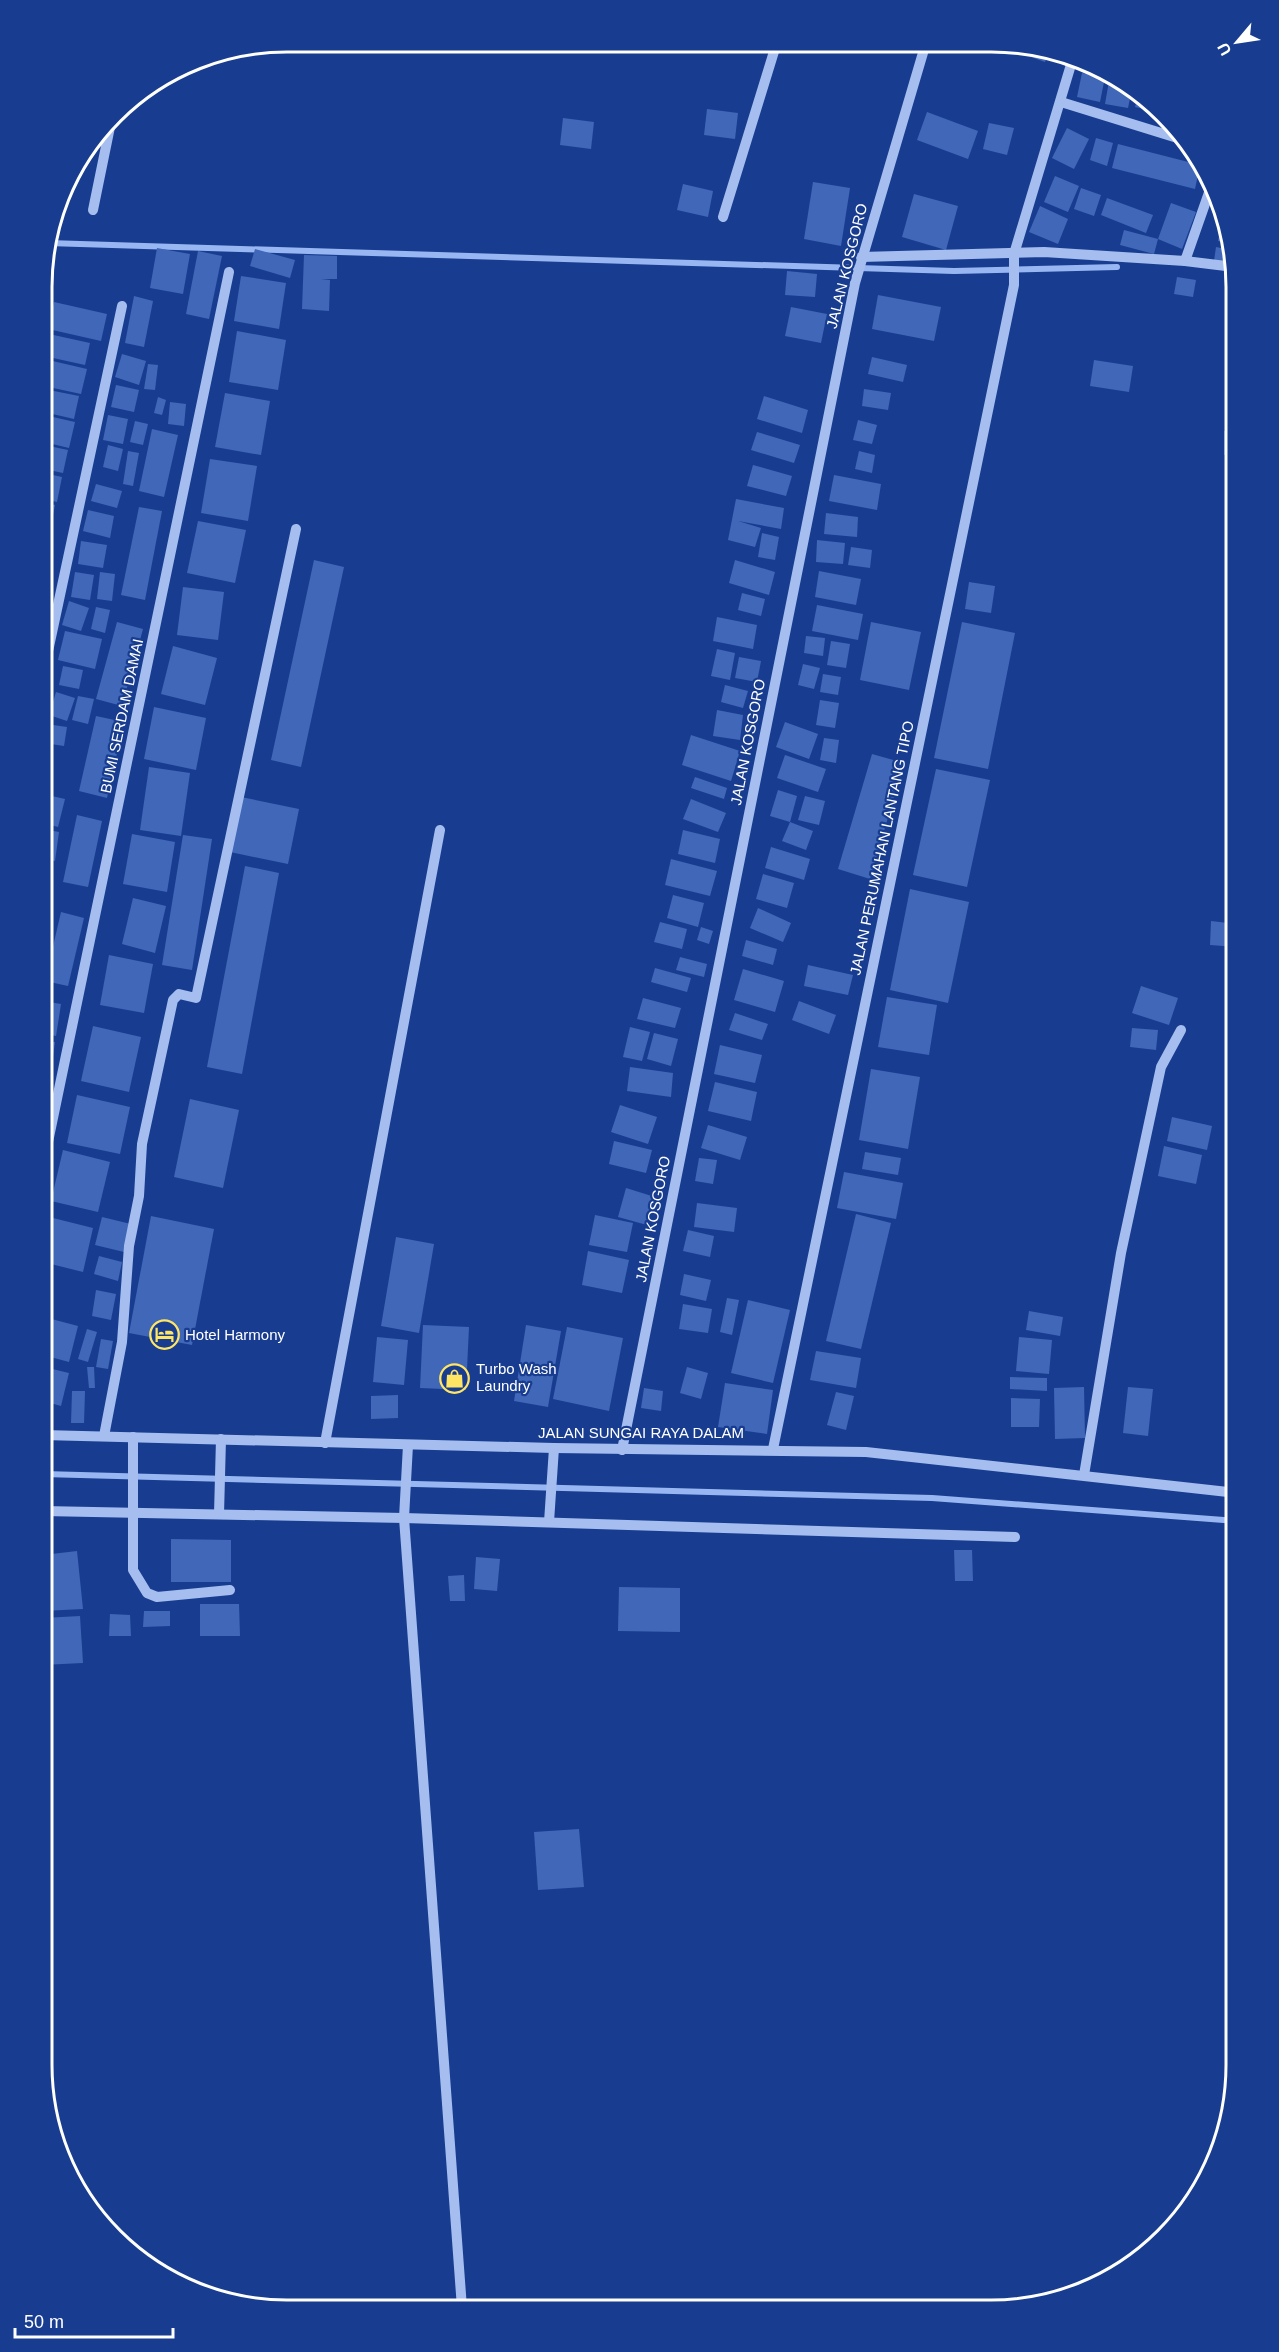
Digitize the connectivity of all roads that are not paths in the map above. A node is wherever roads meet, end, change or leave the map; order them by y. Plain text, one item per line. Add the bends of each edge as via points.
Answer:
1 (774, 52) edge
2 (923, 52) edge
3 (1071, 66) edge
4 (1061, 102) junction
5 (1172, 136) edge
6 (103, 142) edge
7 (1208, 195) edge
8 (93, 210) dead end
9 (723, 217) dead end
10 (1014, 254) junction
11 (861, 258) junction
12 (1185, 261) junction
13 (1225, 266) edge
14 (230, 273) dead end
15 (122, 306) dead end
16 (296, 529) dead end
17 (52, 633) edge
18 (440, 830) dead end
19 (1181, 1030) dead end
20 (52, 1123) edge
21 (52, 1435) edge
22 (104, 1436) junction
23 (133, 1437) junction
24 (222, 1439) junction
25 (324, 1443) junction
26 (408, 1445) junction
27 (554, 1448) junction
28 (773, 1449) junction
29 (622, 1450) junction
30 (1084, 1475) junction
31 (1226, 1492) edge
32 (133, 1507) junction
33 (219, 1510) junction
34 (52, 1511) edge
35 (404, 1518) junction
36 (549, 1518) junction
37 (1015, 1537) dead end
38 (230, 1590) dead end
39 (461, 2300) edge

1 - 9 street
2 - 11 street, JALAN KOSGORO
3 - 4 street, JALAN PERUMAHAN LANTANG TIPO
4 - 5 street
4 - 10 street, JALAN PERUMAHAN LANTANG TIPO
6 - 8 street
7 - 12 street
10 - 11 street
10 - 12 street via 1044,252
10 - 28 street, JALAN PERUMAHAN LANTANG TIPO via 1014,285
11 - 29 street, JALAN KOSGORO
12 - 13 street
14 - 20 street, BUMI SERDAM DAMAI
15 - 17 street
16 - 22 street via 196,998 179,994 173,1000 142,1144 122,1342
18 - 25 street
19 - 30 street via 1161,1067 1121,1253
21 - 22 street, JALAN SUNGAI RAYA DALAM
22 - 23 street, JALAN SUNGAI RAYA DALAM
23 - 24 street, JALAN SUNGAI RAYA DALAM
23 - 32 street
24 - 25 street, JALAN SUNGAI RAYA DALAM
24 - 33 street
25 - 26 street, JALAN SUNGAI RAYA DALAM
26 - 27 street, JALAN SUNGAI RAYA DALAM
26 - 35 street
27 - 29 street, JALAN SUNGAI RAYA DALAM
27 - 36 street
28 - 29 street, JALAN SUNGAI RAYA DALAM
28 - 30 street, JALAN SUNGAI RAYA DALAM via 866,1452
30 - 31 street, JALAN SUNGAI RAYA DALAM
32 - 33 street
32 - 34 street
32 - 38 street via 133,1570 147,1593 157,1597
33 - 35 street
35 - 36 street
35 - 39 street
36 - 37 street

